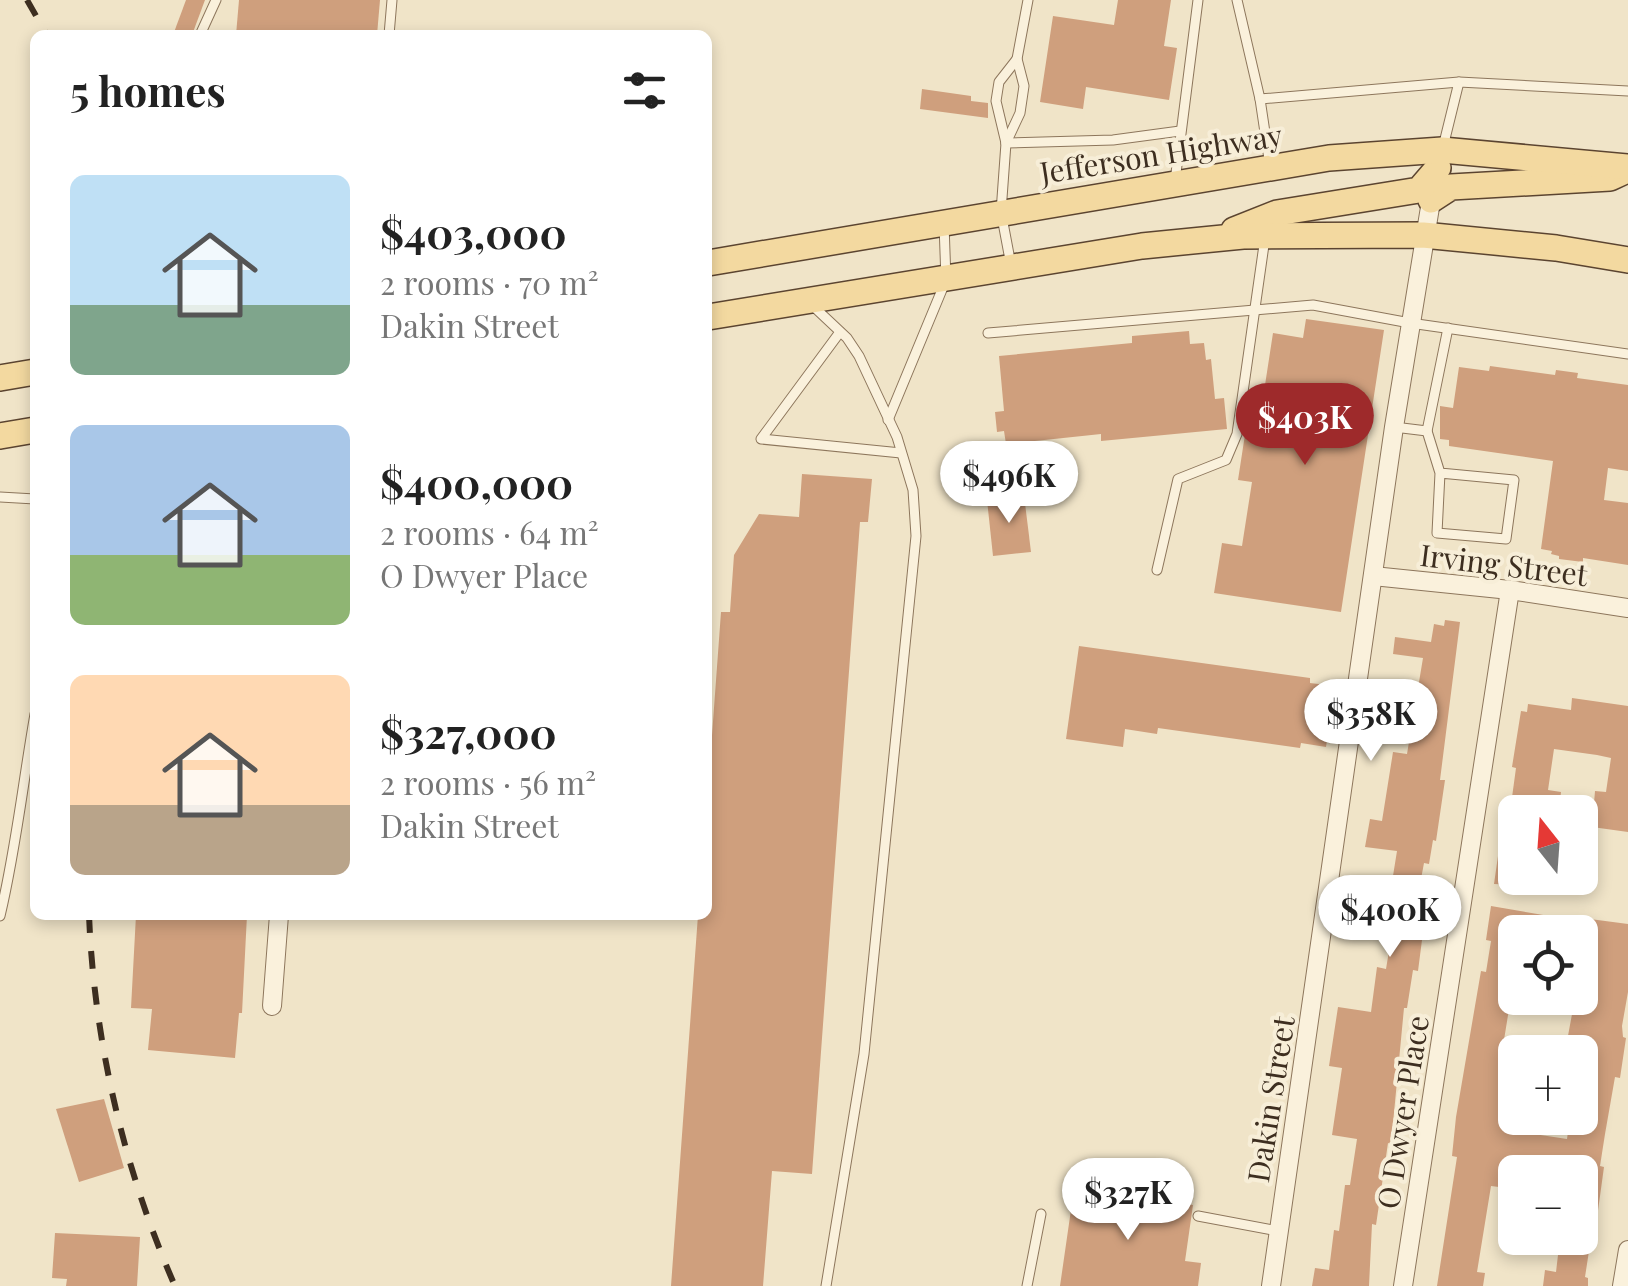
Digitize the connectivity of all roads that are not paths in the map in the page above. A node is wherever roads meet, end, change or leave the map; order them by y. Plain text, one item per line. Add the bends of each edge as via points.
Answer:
1 (216, 0) edge
2 (392, 0) edge
3 (1028, 0) edge
4 (1198, 0) edge
5 (1237, 0) edge
6 (202, 30) edge
7 (389, 30) edge
8 (1018, 58) junction
9 (1460, 82) junction
10 (1628, 91) edge
11 (1260, 99) junction
12 (1180, 131) junction
13 (1006, 143) junction
14 (1440, 159) junction
15 (1271, 168) junction
16 (1628, 168) edge
17 (1175, 184) junction
18 (1430, 200) junction
19 (1000, 212) junction
20 (944, 221) junction
21 (1265, 235) junction
22 (1423, 235) junction
23 (1221, 238) junction
24 (1628, 260) edge
25 (712, 261) edge
26 (1012, 268) junction
27 (946, 280) junction
28 (807, 301) junction
29 (1254, 309) junction
30 (712, 316) edge
31 (1410, 323) junction
32 (1448, 328) junction
33 (840, 332) junction
34 (988, 333) dead end
35 (1628, 354) edge
36 (30, 373) edge
37 (0, 378) edge
38 (888, 420) junction
39 (1394, 427) junction
40 (1427, 431) junction
41 (30, 434) edge
42 (0, 436) edge
43 (902, 453) junction
44 (1440, 473) junction
45 (0, 497) edge
46 (30, 499) edge
47 (1157, 570) dead end
48 (1372, 576) junction
49 (1510, 590) junction
50 (1628, 608) edge
51 (30, 742) edge
52 (0, 916) edge
53 (279, 920) edge
54 (272, 1006) dead end
55 (1041, 1214) dead end
56 (1198, 1216) dead end
57 (1278, 1231) junction
58 (1628, 1250) edge
59 (826, 1286) edge
60 (1027, 1286) edge
61 (1271, 1286) edge
62 (1403, 1286) edge
63 (1622, 1286) edge

1 - 6 lane
2 - 7 lane
3 - 8 lane
4 - 12 lane
5 - 11 lane
8 - 13 lane via 1024,86
8 - 13 lane via 998,82
9 - 10 lane
9 - 11 lane
9 - 14 lane
11 - 15 lane
12 - 13 lane
12 - 17 lane
13 - 19 lane
14 - 15 main road, Jefferson Highway via 1329,158
14 - 16 main road, Jefferson Highway
14 - 18 street, Dakin Street
14 - 23 main road via 1419,190 1277,213
15 - 17 main road, Jefferson Highway
16 - 18 main road via 1610,178 1451,187
17 - 19 main road, Jefferson Highway
18 - 22 street, Dakin Street
19 - 20 main road, Jefferson Highway
19 - 26 lane
20 - 25 main road, Jefferson Highway
20 - 27 lane
21 - 22 main road
21 - 23 main road
21 - 29 lane
22 - 24 main road
22 - 31 street, Dakin Street
23 - 26 main road
26 - 27 main road
27 - 28 main road
27 - 38 lane
28 - 30 main road
28 - 33 lane
29 - 31 lane via 1313,305
29 - 34 lane
29 - 47 lane via 1236,434 1226,460 1178,480
31 - 32 lane
31 - 39 street, Dakin Street
32 - 35 lane
32 - 40 lane
33 - 38 lane via 859,356
33 - 43 lane via 760,439
36 - 37 main road
38 - 43 lane
39 - 40 lane
39 - 48 street, Dakin Street
40 - 44 lane
41 - 42 main road
43 - 59 lane via 916,536 864,1054
44 - 44 lane via 1438,533 1506,540 1514,480
45 - 46 lane
48 - 49 street, Irving Street
48 - 57 street, Dakin Street
49 - 50 street, Irving Street
49 - 62 street, O Dwyer Place
51 - 52 lane
53 - 54 street
55 - 60 lane
56 - 57 lane
57 - 61 street, Dakin Street
58 - 63 street

